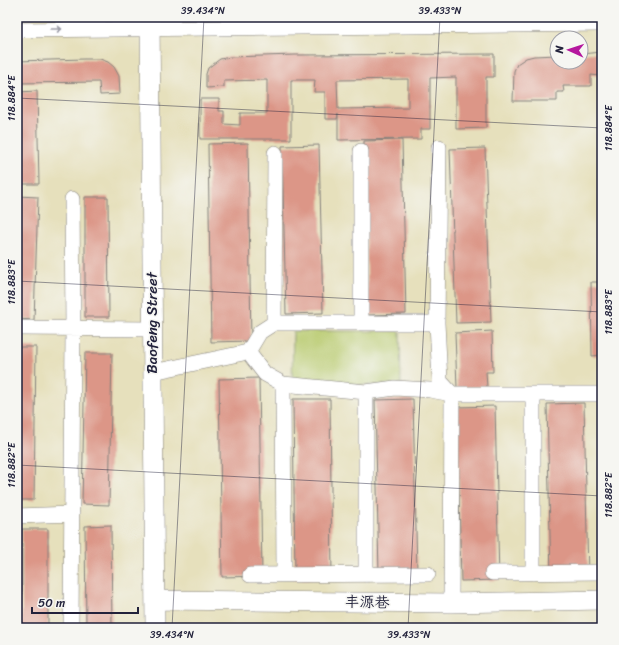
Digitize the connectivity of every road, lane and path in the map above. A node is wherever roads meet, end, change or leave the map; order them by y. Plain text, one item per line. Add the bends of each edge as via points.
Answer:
1 (150, 23) edge
2 (602, 24) edge
3 (17, 30) edge
4 (439, 147) dead end
5 (361, 151) dead end
6 (275, 153) dead end
7 (72, 199) dead end
8 (361, 322) junction
9 (274, 323) junction
10 (437, 323) junction
11 (17, 328) edge
12 (73, 328) junction
13 (153, 329) junction
14 (248, 352) junction
15 (153, 372) junction
16 (283, 384) junction
17 (366, 392) junction
18 (452, 394) junction
19 (602, 394) edge
20 (533, 395) junction
21 (72, 514) junction
22 (17, 516) edge
23 (602, 572) edge
24 (492, 573) dead end
25 (533, 573) junction
26 (428, 574) dead end
27 (250, 575) dead end
28 (284, 575) junction
29 (366, 575) junction
30 (155, 600) junction
31 (602, 600) edge
32 (451, 603) junction
33 (71, 628) edge
34 (155, 628) edge

1 - 2 street
3 -> 1 street
1 - 13 street, Baofeng Street
4 - 10 street
5 - 8 street
6 - 9 street
7 - 12 street
8 - 9 street
8 - 10 street
9 - 14 street via 260,332
10 - 18 street via 440,381
11 - 12 street
12 - 13 street
12 - 21 street
13 - 15 street, Baofeng Street
14 - 15 street
14 - 16 street via 266,374
15 - 30 street, Baofeng Street
16 - 17 street
16 - 28 street
17 - 18 street via 395,388
17 - 29 street
18 - 20 street
18 - 32 street
19 - 20 street
20 - 25 street
21 - 22 street
21 - 33 street
23 - 25 street
24 - 25 street
26 - 29 street
27 - 28 street
28 - 29 street
30 - 32 street, 丰源巷
30 - 34 street, Baofeng Street
31 - 32 street, 丰源巷

